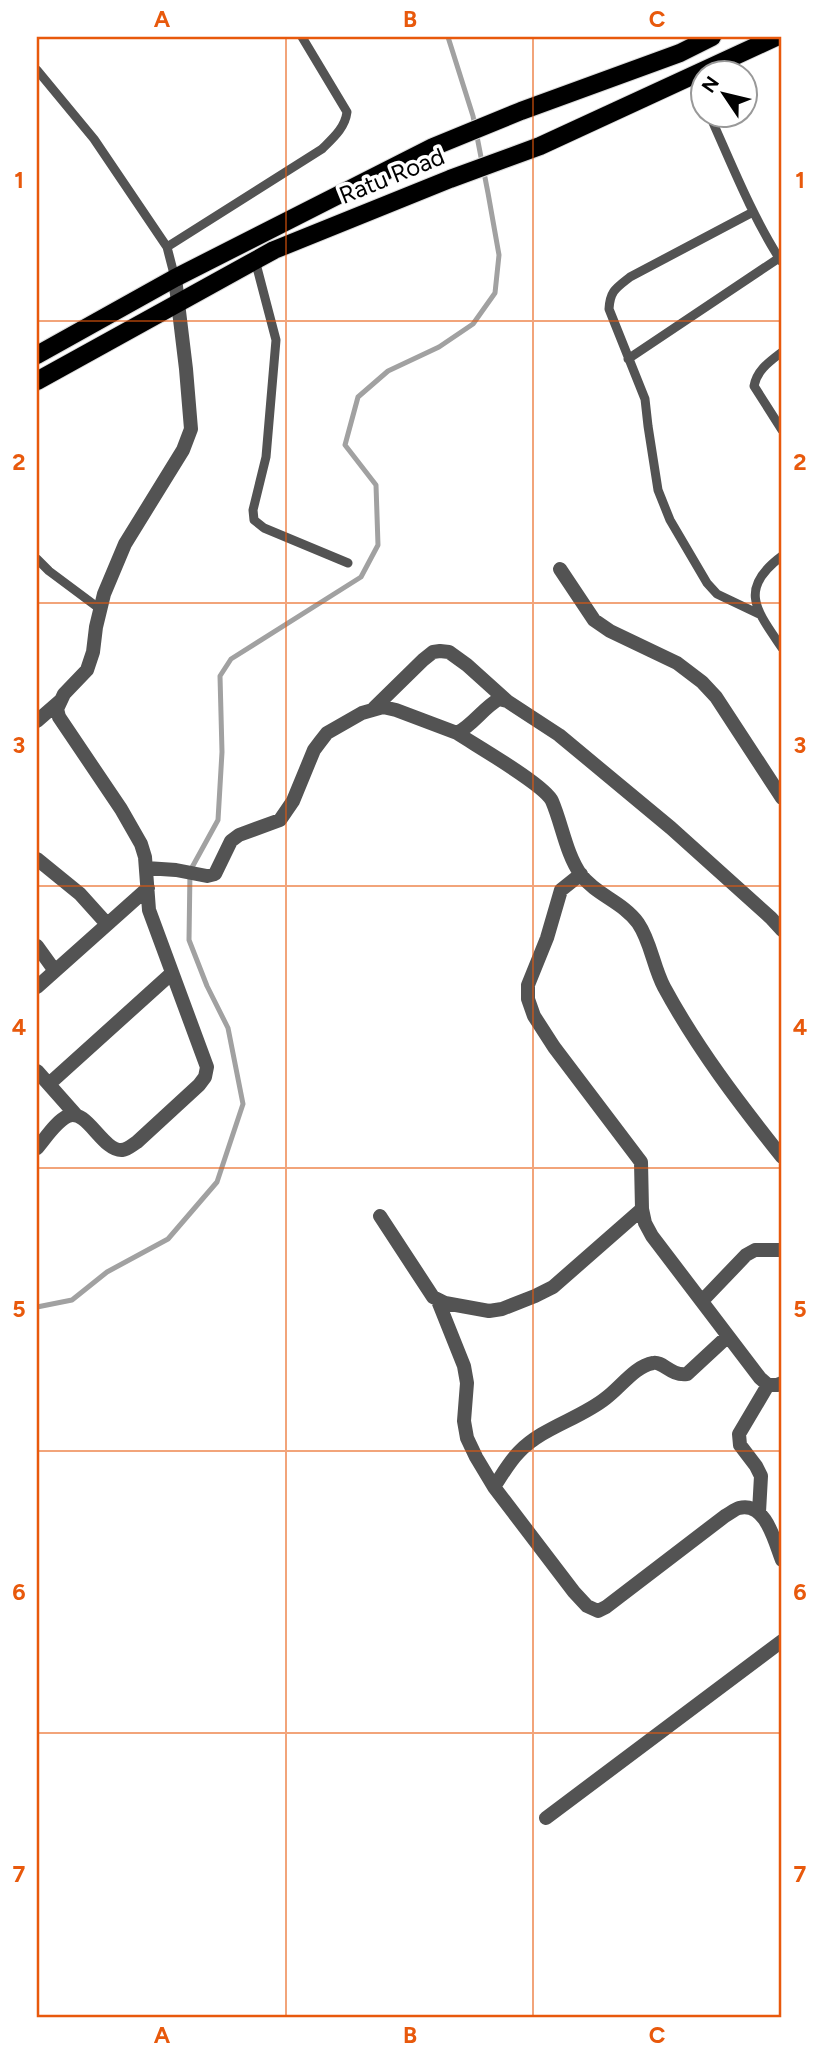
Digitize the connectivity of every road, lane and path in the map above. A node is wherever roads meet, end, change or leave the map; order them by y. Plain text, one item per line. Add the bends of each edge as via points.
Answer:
1 (302, 37) edge
2 (712, 37) edge
3 (776, 37) edge
4 (726, 60) edge
5 (37, 70) edge
6 (690, 77) edge
7 (716, 130) edge
8 (753, 212) junction
9 (167, 247) junction
10 (255, 260) junction
11 (781, 261) edge
12 (175, 278) junction
13 (178, 303) junction
14 (782, 352) edge
15 (37, 355) edge
16 (628, 359) junction
17 (37, 381) edge
18 (782, 430) edge
19 (782, 556) edge
20 (37, 559) edge
21 (348, 563) dead end
22 (560, 569) dead end
23 (100, 609) junction
24 (759, 614) junction
25 (782, 648) edge
26 (60, 701) junction
27 (507, 701) junction
28 (374, 708) junction
29 (37, 720) edge
30 (457, 733) junction
31 (782, 798) edge
32 (37, 859) edge
33 (146, 868) junction
34 (581, 874) junction
35 (148, 888) junction
36 (107, 924) junction
37 (782, 930) edge
38 (37, 947) edge
39 (55, 971) junction
40 (172, 973) junction
41 (37, 988) edge
42 (37, 1071) edge
43 (49, 1084) junction
44 (76, 1115) junction
45 (37, 1148) edge
46 (782, 1157) edge
47 (642, 1209) junction
48 (380, 1216) dead end
49 (782, 1250) edge
50 (438, 1301) junction
51 (702, 1301) junction
52 (728, 1336) junction
53 (775, 1384) edge
54 (494, 1487) junction
55 (759, 1512) junction
56 (777, 1533) edge
57 (782, 1560) edge
58 (782, 1641) edge
59 (546, 1818) dead end

1 - 9 lane via 347,112 338,134 322,149
2 - 12 main road, Ratu Road via 433,147
3 - 4 main road, Ratu Road
5 - 9 lane via 94,139
6 - 10 main road, Ratu Road via 540,146
7 - 8 lane
8 - 11 lane
8 - 16 lane via 617,287 609,310
9 - 12 lane
10 - 13 main road, Ratu Road
10 - 21 lane via 276,340 266,457 254,520
11 - 16 lane
12 - 13 street
12 - 15 main road, Ratu Road
13 - 17 main road, Ratu Road
13 - 23 street via 191,429 183,450 125,544
14 - 18 lane via 762,368 754,386
16 - 24 lane via 646,399 658,490 670,520 712,589
19 - 24 lane via 757,580 754,598
20 - 23 lane
22 - 31 street via 594,620 677,663 702,682
23 - 26 street via 87,670
24 - 25 lane
26 - 29 street
26 - 33 street via 59,718 121,809 141,844
27 - 28 street via 467,665 440,650 423,660
27 - 30 street via 490,704
27 - 37 street via 559,735 671,828
28 - 30 street via 396,710
28 - 33 street via 327,733 280,820 231,841 215,873 207,876
30 - 34 street via 551,798
32 - 36 street via 80,894
33 - 35 street
34 - 46 street via 638,922 657,972 683,1018 715,1070
34 - 47 street via 561,890 528,985 528,999 554,1047 641,1162
35 - 36 street
35 - 40 street via 149,910
36 - 39 street
38 - 39 street
39 - 41 street
40 - 43 street
40 - 44 street via 207,1067 199,1086 126,1149 111,1147
42 - 43 street
43 - 44 street
44 - 45 street via 63,1119
47 - 50 street via 553,1287 535,1296 489,1311
47 - 51 street via 652,1236
48 - 50 street via 428,1293
49 - 51 street via 746,1255
50 - 54 street via 464,1366 467,1438
51 - 52 street
52 - 53 street via 760,1378
52 - 54 street via 687,1374 678,1375 658,1363 640,1369 594,1407 520,1451
53 - 55 street via 739,1434 740,1445 761,1476
54 - 55 street via 574,1592 598,1611 725,1516 739,1508
55 - 56 street
56 - 57 street
58 - 59 street

